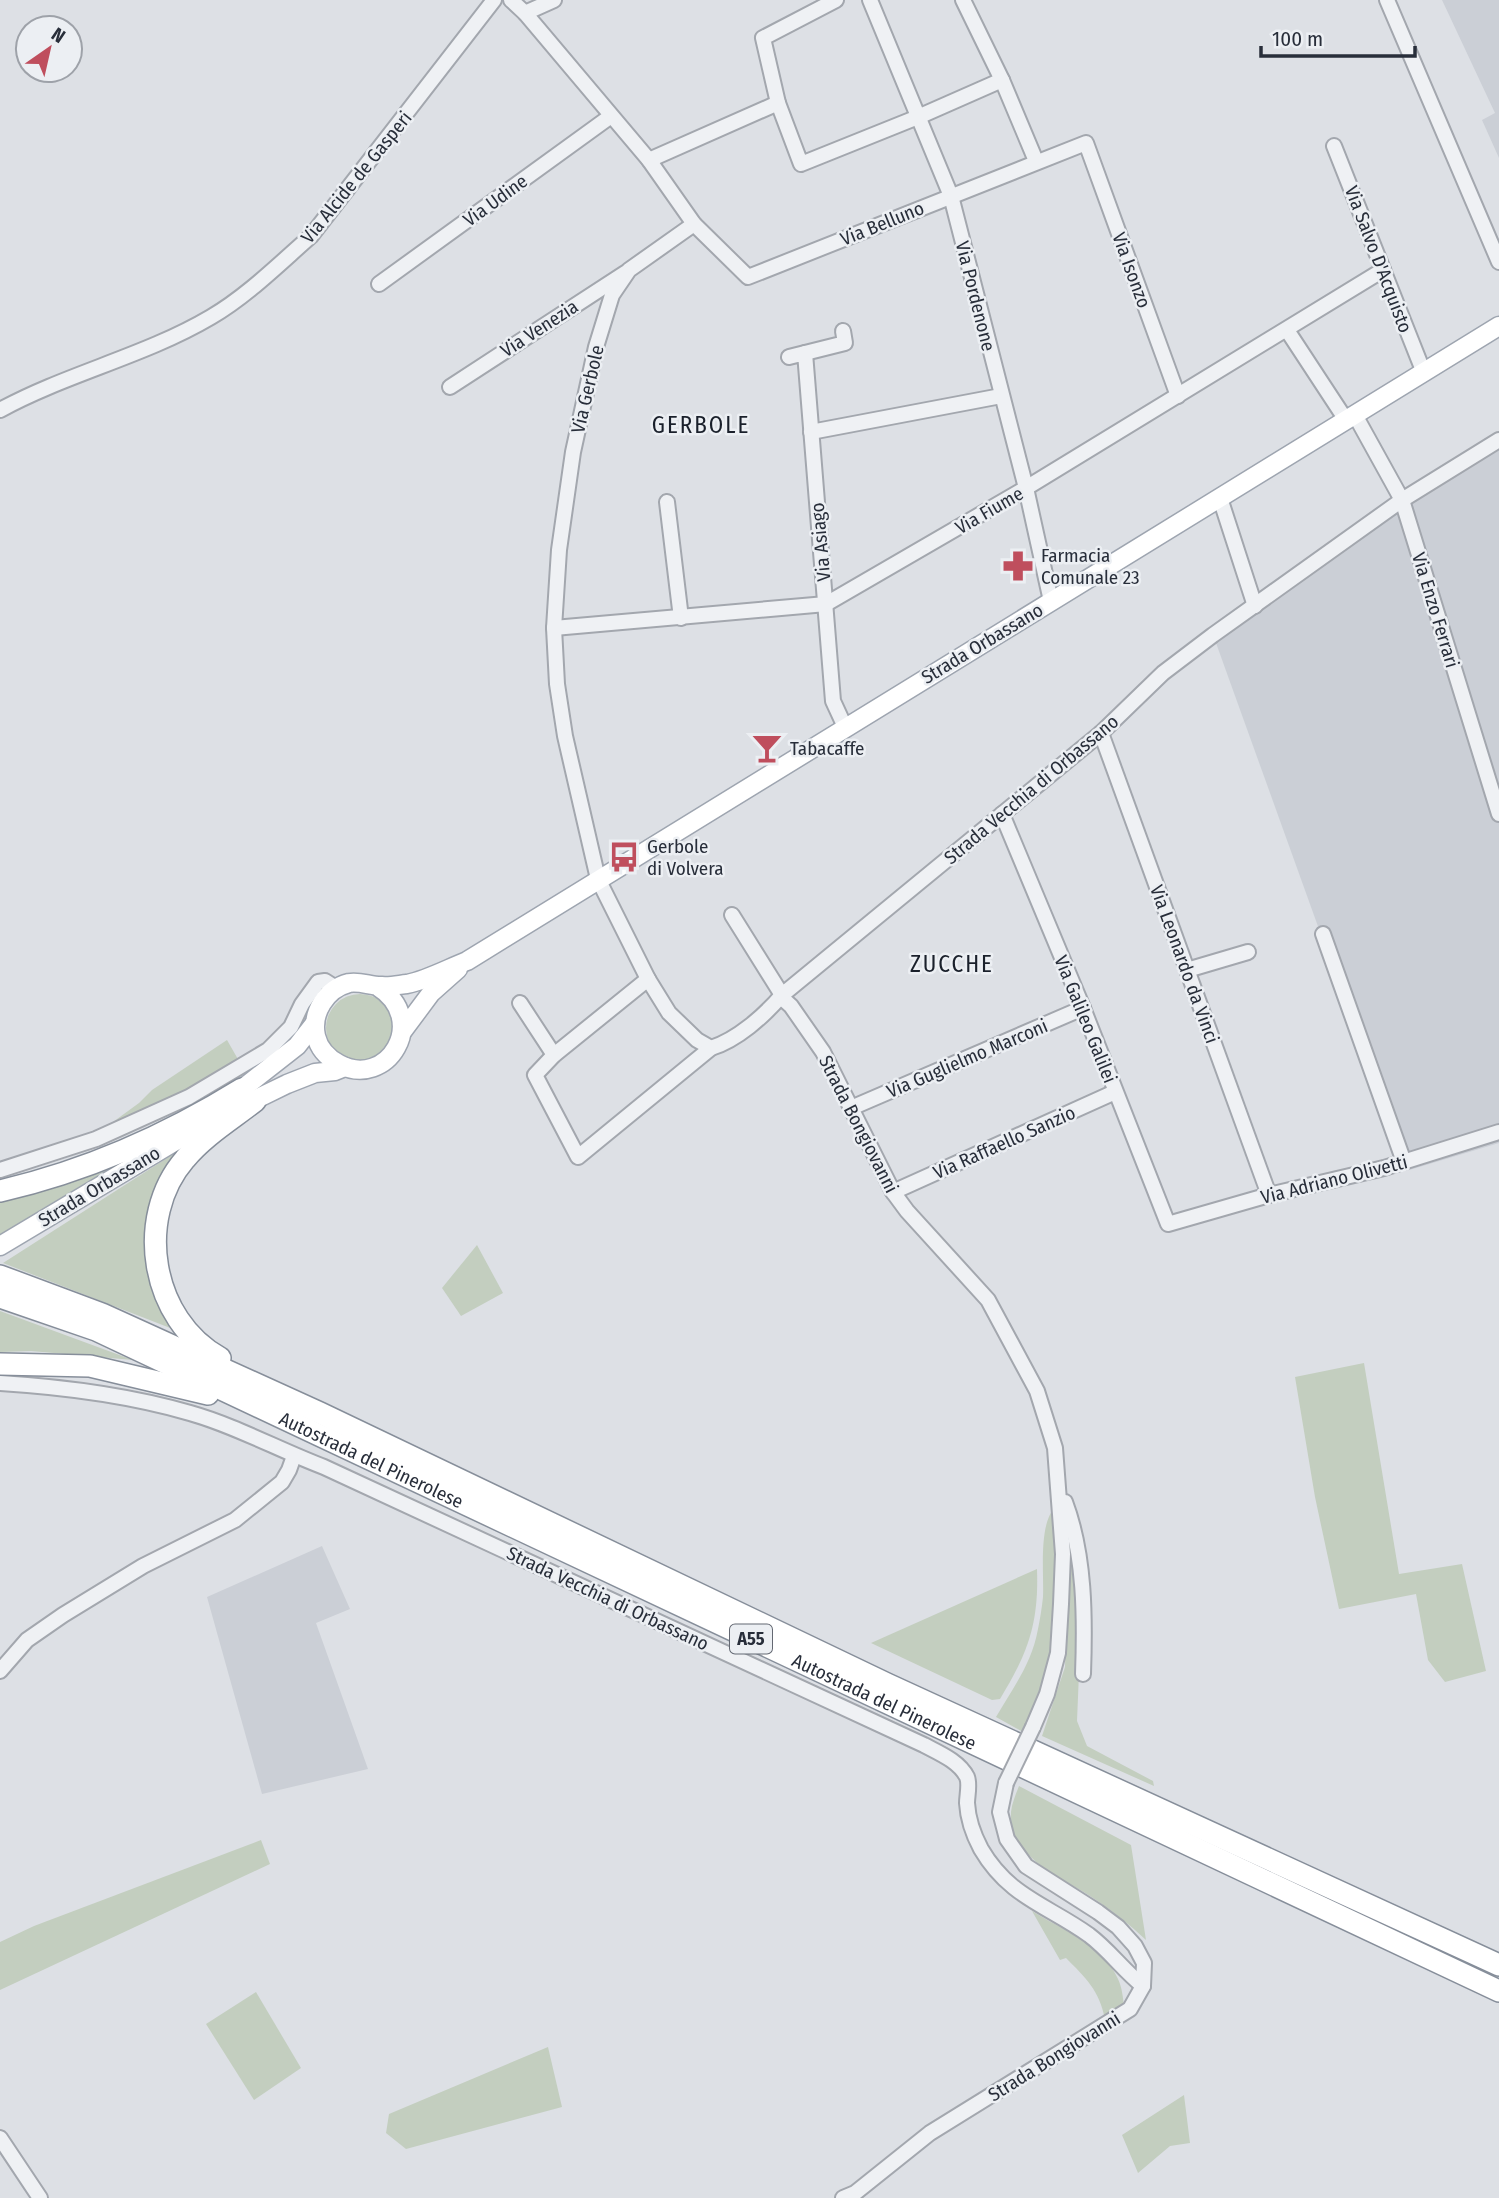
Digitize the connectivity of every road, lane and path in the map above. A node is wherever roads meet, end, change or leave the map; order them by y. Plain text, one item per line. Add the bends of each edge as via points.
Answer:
1 (494, 0) edge
2 (511, 0) edge
3 (554, 0) edge
4 (836, 0) edge
5 (870, 0) edge
6 (963, 0) edge
7 (1387, 0) edge
8 (525, 13) junction
9 (1002, 80) junction
10 (778, 103) junction
11 (611, 116) junction
12 (918, 117) junction
13 (1086, 143) joint
14 (1334, 146) dead end
15 (649, 160) junction
16 (1036, 161) junction
17 (951, 196) junction
18 (694, 224) junction
19 (1499, 262) edge
20 (629, 270) junction
21 (1383, 270) junction
22 (379, 284) dead end
23 (1499, 326) edge
24 (1287, 330) junction
25 (843, 331) dead end
26 (805, 353) junction
27 (789, 357) dead end
28 (1424, 373) junction
29 (450, 387) dead end
30 (1001, 396) junction
31 (1178, 396) junction
32 (0, 410) edge
33 (1351, 417) junction
34 (811, 432) junction
35 (1499, 440) edge
36 (1026, 488) junction
37 (1220, 498) junction
38 (1402, 500) junction
39 (667, 502) dead end
40 (1051, 601) junction
41 (825, 604) junction
42 (1255, 606) junction
43 (681, 618) junction
44 (554, 628) junction
45 (845, 727) junction
46 (1101, 733) junction
47 (1002, 814) junction
48 (1499, 814) edge
49 (598, 879) junction
50 (732, 915) dead end
51 (1323, 934) dead end
52 (1248, 952) dead end
53 (467, 961) junction
54 (1188, 970) junction
55 (648, 979) junction
56 (377, 986) junction
57 (337, 988) junction
58 (782, 996) junction
59 (520, 1003) dead end
60 (1083, 1008) junction
61 (315, 1023) junction
62 (402, 1032) junction
63 (711, 1048) junction
64 (554, 1055) junction
65 (345, 1067) junction
66 (1115, 1092) junction
67 (248, 1095) junction
68 (851, 1108) junction
69 (1499, 1132) edge
70 (1404, 1162) junction
71 (0, 1170) edge
72 (0, 1191) edge
73 (893, 1192) junction
74 (1269, 1195) junction
75 (1168, 1224) joint
76 (0, 1246) edge
77 (0, 1276) edge
78 (0, 1297) edge
79 (0, 1364) edge
80 (0, 1383) edge
81 (320, 1413) junction
82 (322, 1438) junction
83 (293, 1455) junction
84 (1059, 1485) junction
85 (0, 1671) edge
86 (1083, 1674) dead end
87 (1499, 1965) edge
88 (1143, 1986) junction
89 (1499, 1991) edge
90 (0, 2137) edge
91 (40, 2198) edge
92 (843, 2198) edge

1 - 32 street, Via Alcide de Gasperi via 311,236 287,257 211,317
2 - 8 street
3 - 8 street
4 - 10 street via 763,38
5 - 12 street, Via Pordenone
6 - 9 street
7 - 19 street
8 - 11 street
9 - 12 street
9 - 16 street
10 - 12 street via 801,164
10 - 15 street
11 - 15 street
11 - 22 street, Via Udine
12 - 17 street, Via Pordenone
13 - 16 street, Via Belluno
13 - 31 street, Via Isonzo
14 - 21 street, Via Salvo D'Acquisto
15 - 18 street
16 - 17 street, Via Belluno
17 - 18 street, Via Belluno via 748,276
17 - 30 street, Via Pordenone
18 - 20 street, Via Gerbole
20 - 29 street, Via Venezia
20 - 44 street, Via Gerbole via 612,295 579,426 559,550
21 - 24 street, Via Fiume
21 - 28 street, Via Salvo D'Acquisto
23 - 28 main road, Strada Orbassano
24 - 31 street, Via Fiume
24 - 33 street, Via Enzo Ferrari
25 - 26 street via 845,343
26 - 27 street
26 - 34 street, Via Asiago
28 - 33 main road, Strada Orbassano
30 - 34 street
30 - 36 street, Via Pordenone
31 - 36 street, Via Fiume
33 - 37 main road, Strada Orbassano
33 - 38 street, Via Enzo Ferrari
34 - 41 street, Via Asiago
35 - 38 street, Strada Vecchia di Orbassano
36 - 40 street, Via Pordenone
36 - 41 street, Via Fiume
37 - 40 main road, Strada Orbassano
37 - 42 street
38 - 42 street, Strada Vecchia di Orbassano
38 - 48 street, Via Enzo Ferrari
39 - 43 street
40 - 45 main road, Strada Orbassano
41 - 43 street, Via Fiume
41 - 45 street, Via Asiago via 833,701
42 - 46 street, Strada Vecchia di Orbassano via 1163,673
43 - 44 street, Via Fiume
44 - 49 street, Via Gerbole via 565,736
45 - 49 main road, Strada Orbassano
46 - 47 street, Strada Vecchia di Orbassano
46 - 54 street, Via Leonardo da Vinci
47 - 58 street, Strada Vecchia di Orbassano
47 - 60 street, Via Galileo Galilei
49 - 53 main road, Strada Orbassano
49 - 55 street, Via Gerbole
50 - 58 street, Strada Bongiovanni
51 - 70 street
52 - 54 street
53 - 56 main road, Strada Orbassano via 415,982
53 - 62 main road, Strada Orbassano via 431,993
54 - 74 street, Via Leonardo da Vinci
55 - 63 street, Via Gerbole via 669,1013
55 - 64 street
56 - 57 main road, Strada Orbassano via 357,983
56 - 62 main road via 400,1010
57 - 61 main road, Strada Orbassano via 321,1003
57 - 71 street via 318,982 291,1027 268,1050 189,1097 96,1139
58 - 63 street, Strada Vecchia di Orbassano via 725,1044
58 - 68 street, Strada Bongiovanni via 823,1052
59 - 64 street
60 - 66 street, Via Galileo Galilei
60 - 68 street, Via Guglielmo Marconi
61 - 65 main road via 322,1050
61 - 67 main road, Strada Orbassano
62 - 65 main road, Strada Orbassano via 392,1055 382,1063 357,1070
63 - 64 street, Strada Vecchia di Orbassano via 578,1157 535,1075
65 - 67 main road, Strada Orbassano
66 - 73 street, Via Raffaello Sanzio
66 - 75 street, Via Galileo Galilei
67 - 72 highway via 117,1155
67 - 76 main road, Strada Orbassano
67 - 81 highway via 185,1158 171,1179 157,1218 156,1263 168,1302 183,1327 208,1352
68 - 73 street, Strada Bongiovanni
69 - 70 street, Via Adriano Olivetti
70 - 74 street, Via Adriano Olivetti
73 - 84 street, Strada Bongiovanni via 988,1300 1037,1391 1055,1448
74 - 75 street, Via Adriano Olivetti
77 - 81 highway, Autostrada del Pinerolese / A55 via 102,1314
78 - 82 highway, Autostrada del Pinerolese / A55 via 96,1330
79 - 82 highway via 90,1366 203,1392
80 - 83 street, Strada Vecchia di Orbassano via 71,1389 155,1404 227,1425
81 - 87 highway, Autostrada del Pinerolese / A55 via 887,1684
82 - 89 highway, Autostrada del Pinerolese / A55
83 - 85 street via 282,1482 235,1520 143,1566 63,1615 27,1640
83 - 88 street, Strada Vecchia di Orbassano via 912,1739 955,1763 968,1778 968,1819 988,1860 1030,1901 1108,1950 1124,1972
84 - 86 street via 1073,1529 1084,1603
84 - 88 street, Strada Bongiovanni, bridge via 1063,1555 1058,1653 1048,1694 1006,1783 1000,1812 1007,1839 1026,1866 1098,1912 1135,1945 1143,1963
88 - 92 street, Strada Bongiovanni via 1130,2009 930,2133
90 - 91 street

